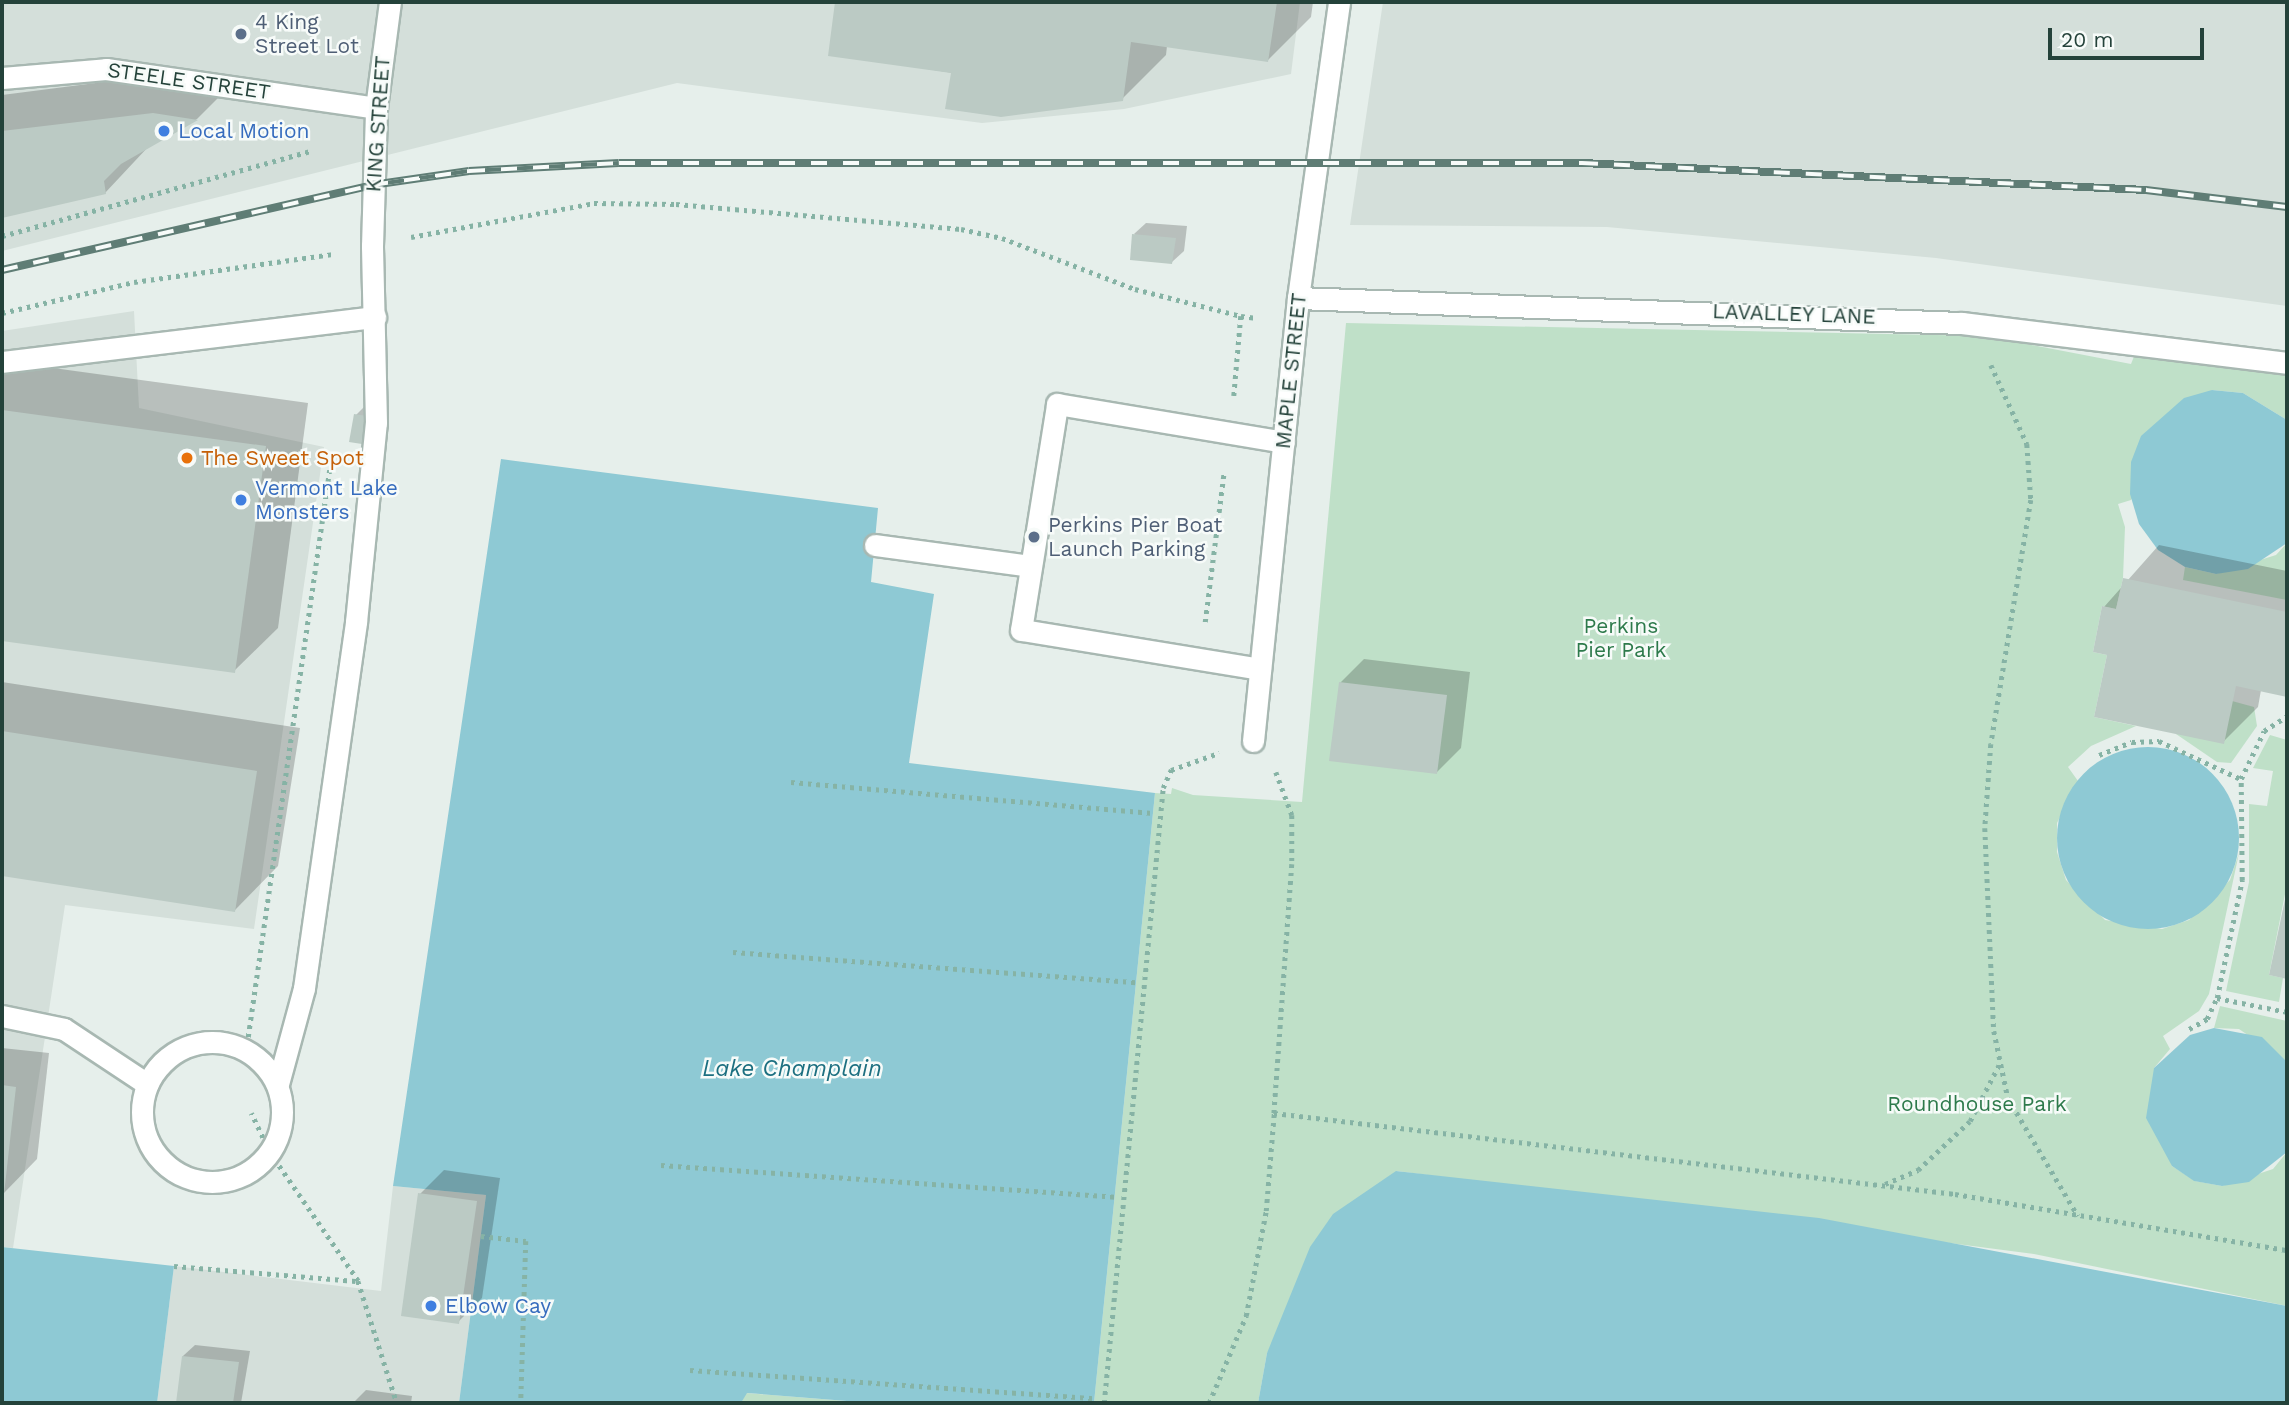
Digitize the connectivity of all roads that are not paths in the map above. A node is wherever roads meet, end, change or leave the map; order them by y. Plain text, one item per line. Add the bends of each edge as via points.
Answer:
1 (390, 2) edge
2 (1339, 2) edge
3 (2, 78) edge
4 (376, 108) junction
5 (1298, 298) junction
6 (375, 317) junction
7 (2, 362) edge
8 (2287, 363) edge
9 (1284, 442) junction
10 (875, 545) dead end
11 (1031, 566) junction
12 (1260, 669) junction
13 (1253, 741) road end
14 (2, 1016) edge
15 (147, 1084) junction
16 (278, 1084) junction

1 - 4 street, KING STREET
2 - 5 street, MAPLE STREET
3 - 4 street, STEELE STREET via 106,69
4 - 6 street, KING STREET
5 - 8 street, LAVALLEY LANE via 1962,323
5 - 9 street, MAPLE STREET
6 - 7 street
6 - 16 street, KING STREET via 376,423 356,622 303,988
9 - 11 street via 1057,404
9 - 12 street, MAPLE STREET
10 - 11 street
11 - 12 street via 1021,630
12 - 13 street, MAPLE STREET
14 - 15 street via 64,1029
15 - 16 street via 160,1064 200,1042 246,1049
15 - 16 street via 142,1107 152,1149 181,1176 220,1182 256,1167 270,1153 281,1119

